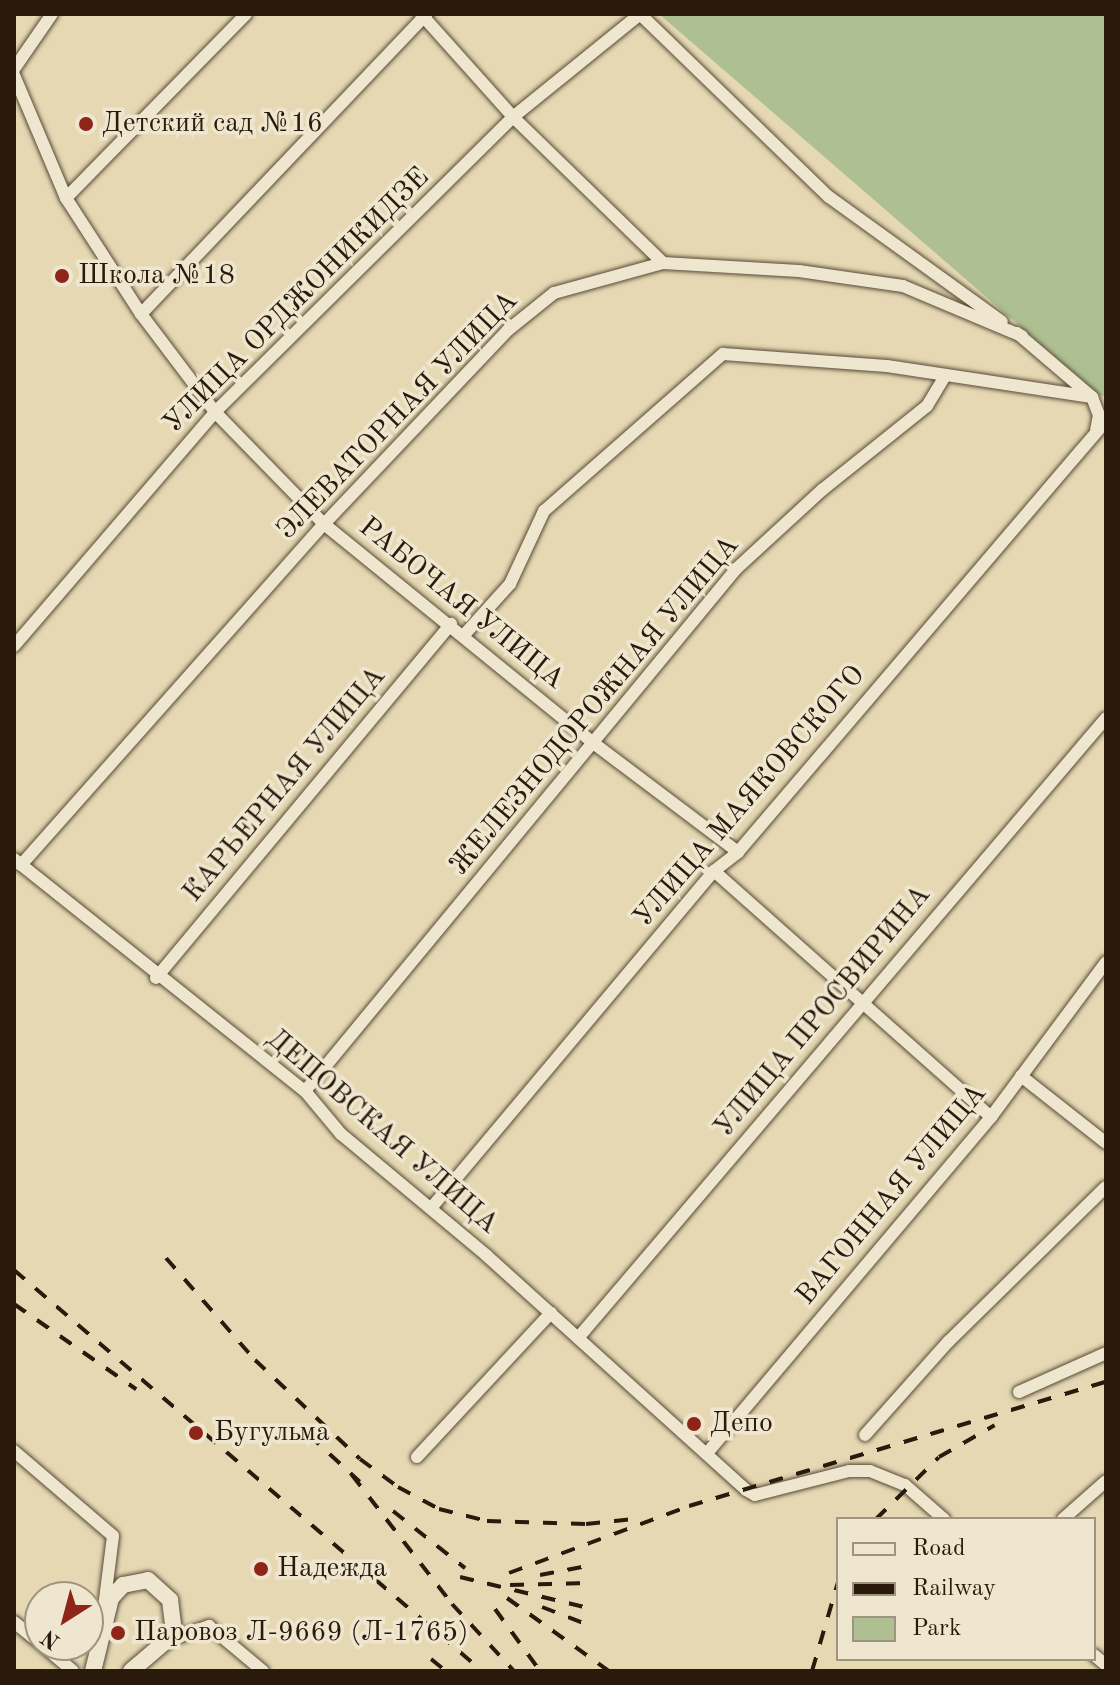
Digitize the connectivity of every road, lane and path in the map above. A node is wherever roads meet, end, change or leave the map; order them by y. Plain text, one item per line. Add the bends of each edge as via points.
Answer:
1 (52, 14) edge
2 (246, 14) edge
3 (640, 14) edge
4 (424, 15) edge
5 (14, 72) edge
6 (513, 117) junction
7 (66, 198) junction
8 (663, 263) junction
9 (141, 314) junction
10 (1022, 336) junction
11 (945, 376) junction
12 (1092, 397) junction
13 (215, 412) junction
14 (1106, 421) edge
15 (1096, 433) junction
16 (324, 524) junction
17 (451, 624) junction
18 (464, 635) junction
19 (14, 646) edge
20 (1106, 718) edge
21 (592, 742) junction
22 (738, 852) junction
23 (17, 862) edge
24 (714, 871) junction
25 (1106, 962) edge
26 (156, 978) junction
27 (860, 1004) junction
28 (1021, 1076) junction
29 (305, 1091) junction
30 (991, 1117) junction
31 (1106, 1143) edge
32 (1106, 1187) edge
33 (432, 1207) junction
34 (551, 1313) junction
35 (578, 1338) junction
36 (1106, 1353) edge
37 (1019, 1392) dead end
38 (865, 1435) dead end
39 (14, 1451) edge
40 (708, 1452) junction
41 (417, 1457) dead end
42 (1106, 1481) edge
43 (942, 1517) edge
44 (1065, 1517) edge
45 (104, 1603) edge
46 (104, 1615) edge
47 (166, 1641) junction
48 (131, 1671) edge
49 (263, 1671) edge

1 - 5 street
2 - 7 street
3 - 6 street, УЛИЦА ОРДЖОНИКИДЗЕ
3 - 10 street via 829,197
4 - 6 street
4 - 9 street
5 - 7 street, РАБОЧАЯ УЛИЦА
6 - 8 street
6 - 13 street, УЛИЦА ОРДЖОНИКИДЗЕ
7 - 9 street, РАБОЧАЯ УЛИЦА
8 - 10 street, ЭЛЕВАТОРНАЯ УЛИЦА via 799,271 903,286
8 - 16 street, ЭЛЕВАТОРНАЯ УЛИЦА via 554,293 508,330
9 - 13 street, РАБОЧАЯ УЛИЦА
10 - 12 street
11 - 12 street
11 - 18 street via 723,354 544,511 510,584
11 - 21 street, ЖЕЛЕЗНОДОРОЖНАЯ УЛИЦА via 927,406 822,490 736,569
12 - 15 street via 1099,415
13 - 16 street, РАБОЧАЯ УЛИЦА
13 - 19 street, УЛИЦА ОРДЖОНИКИДЗЕ
14 - 15 street, УЛИЦА МАЯКОВСКОГО
15 - 22 street, УЛИЦА МАЯКОВСКОГО
16 - 17 street, РАБОЧАЯ УЛИЦА
16 - 23 street, ЭЛЕВАТОРНАЯ УЛИЦА
17 - 18 street, РАБОЧАЯ УЛИЦА
17 - 26 street, КАРЬЕРНАЯ УЛИЦА
18 - 21 street, РАБОЧАЯ УЛИЦА
20 - 27 street, УЛИЦА ПРОСВИРИНА
21 - 22 street, РАБОЧАЯ УЛИЦА
21 - 29 street, ЖЕЛЕЗНОДОРОЖНАЯ УЛИЦА
22 - 24 street, УЛИЦА МАЯКОВСКОГО
23 - 26 street, ДЕПОВСКАЯ УЛИЦА
24 - 27 street
24 - 33 street, УЛИЦА МАЯКОВСКОГО
25 - 28 street, ВАГОННАЯ УЛИЦА
26 - 29 street, ДЕПОВСКАЯ УЛИЦА
27 - 30 street
27 - 35 street, УЛИЦА ПРОСВИРИНА
28 - 30 street, ВАГОННАЯ УЛИЦА
28 - 31 street
29 - 33 street, ДЕПОВСКАЯ УЛИЦА via 341,1134
30 - 40 street, ВАГОННАЯ УЛИЦА
32 - 38 street via 948,1342
33 - 34 street, ДЕПОВСКАЯ УЛИЦА
34 - 35 street, ДЕПОВСКАЯ УЛИЦА
34 - 41 street
35 - 40 street, ДЕПОВСКАЯ УЛИЦА via 694,1446
36 - 37 street
39 - 45 street via 113,1536
40 - 43 street, ДЕПОВСКАЯ УЛИЦА via 755,1495 849,1471 870,1471 905,1485
42 - 44 street
46 - 47 street via 123,1585 148,1580 162,1589 172,1606 173,1626
47 - 48 street
47 - 49 street via 209,1626

